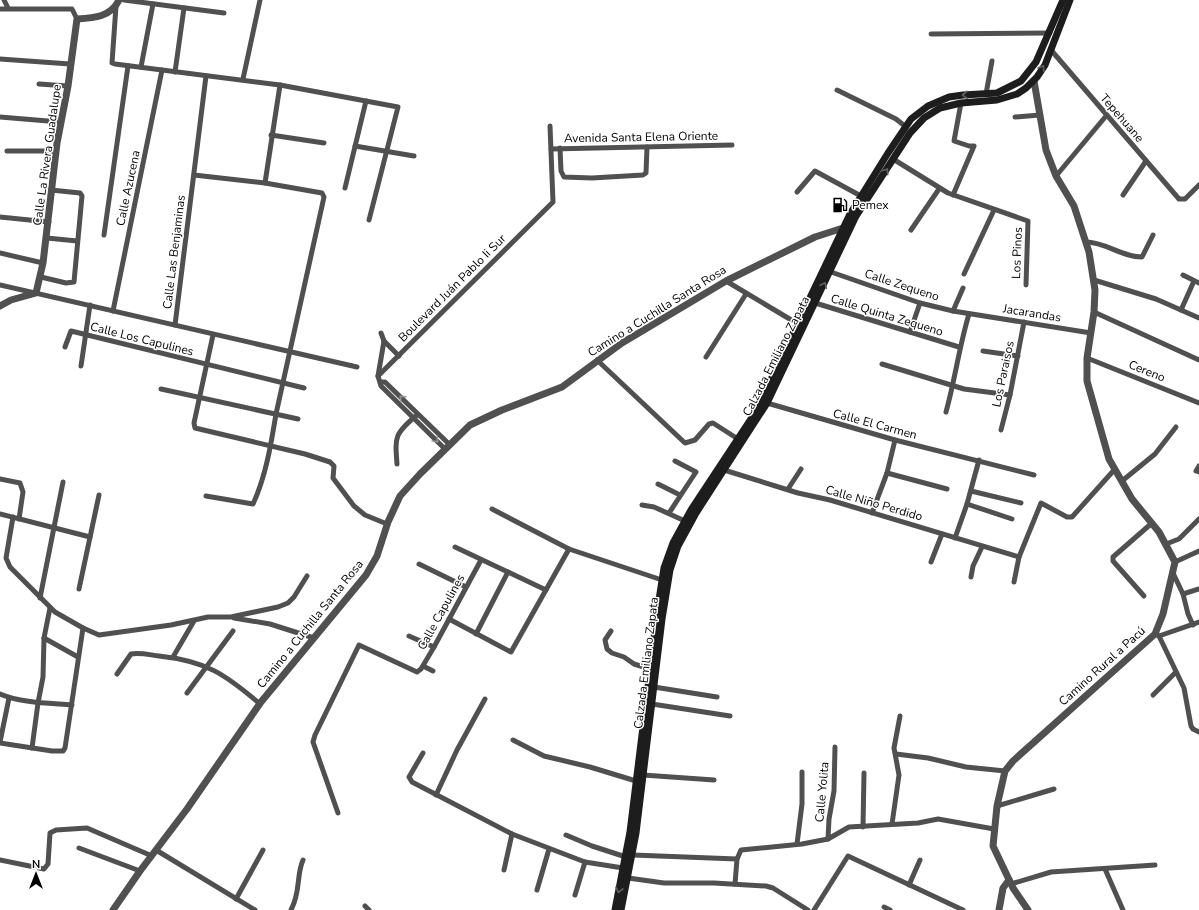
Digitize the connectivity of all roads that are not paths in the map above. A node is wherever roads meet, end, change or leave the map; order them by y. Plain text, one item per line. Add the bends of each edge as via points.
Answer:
1 (4, 0) edge
2 (124, 0) edge
3 (260, 0) edge
4 (1063, 0) edge
5 (1070, 0) edge
6 (117, 3) edge
7 (152, 4) junction
8 (8, 8) junction
9 (184, 8) junction
10 (0, 9) edge
11 (224, 13) dead end
12 (77, 19) junction
13 (1050, 33) junction
14 (932, 34) dead end
15 (1051, 50) junction
16 (0, 59) edge
17 (992, 60) dead end
18 (70, 64) junction
19 (128, 66) junction
20 (141, 67) junction
21 (162, 70) junction
22 (175, 72) junction
23 (206, 76) junction
24 (243, 79) junction
25 (1034, 80) junction
26 (1021, 81) junction
27 (39, 84) dead end
28 (280, 85) junction
29 (68, 86) junction
30 (1026, 88) junction
31 (837, 90) dead end
32 (986, 94) junction
33 (366, 101) junction
34 (962, 103) junction
35 (1040, 115) junction
36 (1106, 116) junction
37 (0, 117) edge
38 (1015, 117) dead end
39 (60, 122) junction
40 (550, 126) dead end
41 (906, 127) junction
42 (271, 135) junction
43 (324, 142) dead end
44 (732, 145) dead end
45 (354, 146) junction
46 (647, 147) junction
47 (551, 148) junction
48 (560, 148) junction
49 (56, 151) junction
50 (6, 152) dead end
51 (386, 152) junction
52 (414, 156) dead end
53 (893, 159) junction
54 (1146, 161) junction
55 (1056, 176) junction
56 (194, 178) junction
57 (264, 183) junction
58 (1199, 185) edge
59 (345, 188) dead end
60 (939, 189) junction
61 (51, 190) junction
62 (797, 192) dead end
63 (953, 195) junction
64 (1123, 195) dead end
65 (861, 196) junction
66 (994, 210) junction
67 (0, 218) edge
68 (369, 220) dead end
69 (49, 222) junction
70 (843, 228) junction
71 (911, 230) dead end
72 (104, 235) dead end
73 (1153, 235) dead end
74 (46, 238) junction
75 (77, 241) junction
76 (1086, 242) junction
77 (0, 253) edge
78 (43, 263) junction
79 (830, 272) junction
80 (964, 274) dead end
81 (1183, 275) dead end
82 (41, 277) junction
83 (1094, 280) junction
84 (726, 281) junction
85 (1197, 282) edge
86 (0, 285) edge
87 (1026, 285) dead end
88 (963, 288) dead end
89 (36, 293) junction
90 (746, 294) junction
91 (812, 302) junction
92 (920, 303) junction
93 (90, 305) junction
94 (0, 306) edge
95 (1181, 310) junction
96 (113, 311) junction
97 (953, 311) junction
98 (1094, 312) junction
99 (969, 314) junction
100 (1199, 318) edge
101 (1024, 322) junction
102 (798, 324) junction
103 (175, 325) junction
104 (381, 332) dead end
105 (910, 332) junction
106 (1091, 333) junction
107 (86, 335) junction
108 (213, 335) junction
109 (384, 341) junction
110 (65, 347) dead end
111 (959, 347) junction
112 (983, 351) dead end
113 (289, 353) junction
114 (399, 356) junction
115 (1018, 356) junction
116 (706, 357) dead end
117 (1087, 358) junction
118 (597, 360) junction
119 (1199, 360) edge
120 (882, 364) dead end
121 (81, 366) dead end
122 (208, 366) junction
123 (357, 367) dead end
124 (378, 376) junction
125 (381, 382) junction
126 (284, 383) junction
127 (953, 386) junction
128 (304, 388) dead end
129 (161, 389) dead end
130 (1010, 395) junction
131 (200, 398) junction
132 (767, 403) junction
133 (1199, 403) edge
134 (946, 412) dead end
135 (276, 414) junction
136 (419, 414) junction
137 (414, 418) junction
138 (298, 419) dead end
139 (1176, 427) dead end
140 (1001, 430) dead end
141 (738, 439) junction
142 (895, 440) junction
143 (270, 447) junction
144 (447, 447) junction
145 (979, 460) junction
146 (675, 461) dead end
147 (397, 464) dead end
148 (1199, 466) edge
149 (801, 469) dead end
150 (1115, 469) junction
151 (724, 470) junction
152 (1198, 472) edge
153 (887, 473) junction
154 (1034, 475) dead end
155 (0, 479) edge
156 (1122, 481) junction
157 (63, 482) dead end
158 (658, 484) dead end
159 (788, 489) junction
160 (947, 489) dead end
161 (971, 491) junction
162 (99, 495) dead end
163 (680, 495) junction
164 (206, 496) dead end
165 (967, 504) junction
166 (1021, 504) dead end
167 (642, 505) dead end
168 (492, 510) dead end
169 (669, 513) junction
170 (872, 513) junction
171 (0, 514) edge
172 (13, 517) junction
173 (1199, 518) edge
174 (19, 519) junction
175 (1012, 519) dead end
176 (685, 521) junction
177 (1152, 523) junction
178 (387, 524) junction
179 (54, 528) junction
180 (942, 534) junction
181 (90, 537) junction
182 (955, 538) junction
183 (1166, 544) junction
184 (455, 547) dead end
185 (982, 547) junction
186 (568, 548) junction
187 (1199, 551) edge
188 (1019, 557) junction
189 (481, 560) junction
190 (931, 562) dead end
191 (1175, 562) junction
192 (419, 564) dead end
193 (508, 572) junction
194 (1173, 573) junction
195 (307, 576) dead end
196 (971, 577) dead end
197 (662, 580) junction
198 (1014, 582) dead end
199 (466, 587) junction
200 (79, 589) dead end
201 (1199, 589) edge
202 (546, 590) junction
203 (1183, 594) junction
204 (1144, 596) dead end
205 (40, 598) junction
206 (50, 608) junction
207 (231, 617) junction
208 (449, 619) junction
209 (194, 621) junction
210 (1199, 622) edge
211 (1193, 625) junction
212 (83, 628) junction
213 (233, 631) dead end
214 (611, 631) dead end
215 (476, 634) junction
216 (1157, 635) junction
217 (409, 636) dead end
218 (44, 638) junction
219 (314, 638) junction
220 (434, 647) junction
221 (78, 657) junction
222 (174, 657) junction
223 (207, 666) junction
224 (423, 666) junction
225 (650, 669) junction
226 (433, 671) dead end
227 (1176, 672) junction
228 (117, 674) dead end
229 (654, 687) junction
230 (0, 694) edge
231 (188, 694) dead end
232 (1152, 695) dead end
233 (717, 697) dead end
234 (9, 698) junction
235 (486, 699) dead end
236 (38, 703) junction
237 (260, 704) junction
238 (652, 704) junction
239 (72, 706) junction
240 (730, 716) dead end
241 (900, 716) dead end
242 (1199, 732) edge
243 (513, 740) dead end
244 (0, 742) edge
245 (32, 748) junction
246 (835, 748) dead end
247 (423, 753) dead end
248 (896, 754) junction
249 (1005, 771) junction
250 (802, 772) dead end
251 (864, 773) dead end
252 (643, 775) junction
253 (714, 780) dead end
254 (636, 781) junction
255 (1054, 789) dead end
256 (436, 795) junction
257 (997, 806) junction
258 (338, 813) dead end
259 (892, 824) junction
260 (863, 827) junction
261 (994, 829) junction
262 (512, 834) junction
263 (566, 835) dead end
264 (828, 839) junction
265 (797, 844) junction
266 (79, 848) dead end
267 (549, 849) junction
268 (263, 850) dead end
269 (154, 853) junction
270 (629, 856) junction
271 (737, 859) junction
272 (0, 860) edge
273 (303, 860) dead end
274 (920, 860) dead end
275 (585, 862) junction
276 (1155, 865) dead end
277 (623, 868) junction
278 (1105, 868) junction
279 (504, 870) dead end
280 (140, 871) junction
281 (628, 878) junction
282 (1010, 882) junction
283 (735, 884) junction
284 (909, 885) junction
285 (537, 890) dead end
286 (575, 895) dead end
287 (236, 899) junction
288 (884, 907) dead end
289 (114, 910) edge
290 (255, 910) edge
291 (291, 910) edge
292 (614, 910) edge
293 (621, 910) edge
294 (808, 910) edge
295 (814, 910) edge
296 (890, 910) edge
297 (963, 910) edge
298 (999, 910) edge
299 (1028, 910) edge
300 (1123, 910) edge

1 - 8 street
2 - 7 street
3 - 24 street
4 - 13 main road, Calzada Emiliano Zapata
5 - 15 main road, Calzada Emiliano Zapata
6 - 12 street via 107,14
6 - 19 street via 112,63
7 - 9 street
7 - 20 street
8 - 10 street
8 - 12 street via 72,9
9 - 11 street
9 - 22 street
12 - 18 street, Calle La Rivera Guadalupe
13 - 14 street
13 - 26 main road, Calzada Emiliano Zapata via 1036,62
25 -> 15 main road, Calzada Emiliano Zapata via 1045,65
15 - 36 street, Tepehuane
16 - 18 street
17 - 32 street
18 - 29 street, Calle La Rivera Guadalupe
19 - 20 street
19 - 72 street
20 - 21 street
21 - 22 street
21 - 96 street, Calle Azucena
22 - 23 street
23 - 24 street
23 - 56 street, Calle Las Benjaminas
24 - 28 street
25 - 30 main road, Calzada Emiliano Zapata
25 - 35 street
26 - 30 main road via 1022,86
26 - 32 main road, Calzada Emiliano Zapata via 1006,90
27 - 29 street
28 - 33 street
28 - 42 street
29 - 39 street, Calle La Rivera Guadalupe
30 - 34 main road, Calzada Emiliano Zapata via 1017,94 997,100
31 - 41 street via 896,119
32 -> 41 main road, Calzada Emiliano Zapata via 939,100 917,113
33 - 45 street
33 - 51 street via 398,107
34 - 53 main road, Calzada Emiliano Zapata via 940,108 924,118 910,132
34 - 63 street via 954,141 974,146
35 - 38 street
35 - 55 street via 1046,150
36 - 54 street, Tepehuane
36 - 55 street
37 - 39 street
39 - 49 street, Calle La Rivera Guadalupe
40 - 47 street, Boulevard Juán Pablo Ii Sur
41 - 65 main road, Calzada Emiliano Zapata
42 - 43 street
42 - 57 street
44 - 46 street, Avenida Santa Elena Oriente
45 - 51 street
45 - 59 street
46 - 48 street, Avenida Santa Elena Oriente
46 - 48 street via 646,174 564,177 561,171
47 - 48 street, Avenida Santa Elena Oriente
47 - 114 street, Boulevard Juán Pablo Ii Sur via 553,202 510,242
49 - 50 street
49 - 61 street, Calle La Rivera Guadalupe
51 - 52 street
51 - 68 street
53 - 60 street
79 -> 53 main road, Calzada Emiliano Zapata via 856,216
54 - 58 street, Tepehuane via 1179,199 1185,199
54 - 64 street
55 - 76 street via 1074,206
56 - 57 street
56 - 103 street, Calle Las Benjaminas
57 - 113 street via 322,193 324,197
60 - 63 street
60 - 71 street
61 - 69 street, Calle La Rivera Guadalupe
61 - 75 street via 80,193 82,196
62 - 65 street via 815,172
63 - 66 street
65 - 70 main road, Calzada Emiliano Zapata
66 - 80 street
66 - 87 street, Los Pinos via 1028,221
67 - 69 street
69 - 74 street, Calle La Rivera Guadalupe
70 - 84 street, Camino a Cuchilla Santa Rosa via 814,237
70 - 91 main road, Calzada Emiliano Zapata
73 - 76 street via 1142,257 1113,251 1099,243
74 - 75 street
74 - 78 street, Calle La Rivera Guadalupe
75 - 82 street via 74,282 66,283
76 - 83 street
77 - 78 street
78 - 82 street, Calle La Rivera Guadalupe
91 -> 79 main road, Calzada Emiliano Zapata
79 - 92 street, Calle Zequeno
81 - 85 street
82 - 89 street, Calle La Rivera Guadalupe
83 - 95 street via 1156,299
83 - 98 street
84 - 90 street
84 - 118 street, Camino a Cuchilla Santa Rosa
85 - 95 street
86 - 89 street
88 - 97 street
89 - 93 street
89 - 94 street
90 - 102 street
90 - 116 street
91 - 102 main road, Calzada Emiliano Zapata
91 - 105 street, Calle Quinta Zequeno
91 - 132 main road, Calzada Emiliano Zapata
92 - 97 street, Calle Zequeno
92 - 105 street
93 - 96 street
93 - 107 street
95 - 100 street
96 - 103 street
97 - 99 street, Calle Zequeno
98 - 106 street
98 - 119 street
99 - 101 street, Jacarandas
99 - 111 street
101 - 106 street, Jacarandas
101 - 115 street, Los Paraisos
102 - 141 main road, Calzada Emiliano Zapata via 768,388
103 - 108 street
104 - 109 street
105 - 111 street, Calle Quinta Zequeno
106 - 117 street
107 - 110 street, Calle Los Capulines via 71,332
107 - 121 street
107 - 122 street, Calle Los Capulines
108 - 113 street
108 - 122 street
109 - 114 street
109 - 124 street
111 - 127 street
112 - 115 street
113 - 123 street
113 - 126 street
114 - 124 street, Boulevard Juán Pablo Ii Sur
115 - 130 street, Los Paraisos
117 - 133 street, Cereno
117 - 150 street via 1087,381 1109,459
118 - 141 street via 685,443 695,440 709,424 713,423
118 - 144 street, Camino a Cuchilla Santa Rosa via 562,387 470,425
120 - 127 street
122 - 126 street, Calle Los Capulines
122 - 131 street
124 - 125 street
136 -> 125 street via 385,382
125 - 137 street via 381,386
126 - 128 street, Calle Los Capulines
126 - 135 street
127 - 130 street
127 - 134 street
129 - 131 street
130 - 140 street, Los Paraisos
131 - 135 street
131 - 143 street via 195,428
132 - 142 street, Calle El Carmen
132 - 151 main road, Calzada Emiliano Zapata
135 - 138 street
135 - 143 street
136 - 137 street
136 - 144 street
137 -> 144 street
137 - 147 street via 396,436
139 - 156 street via 1155,454
141 - 176 main road, Calzada Emiliano Zapata
142 - 145 street, Calle El Carmen
142 - 153 street
143 - 164 street via 253,504
143 - 178 street via 330,462 334,466 333,478 354,506
144 - 178 street, Camino a Cuchilla Santa Rosa via 400,496
145 - 154 street, Calle El Carmen
145 - 161 street
146 - 163 street via 696,472
148 - 152 street
149 - 159 street
150 - 156 street
150 - 188 street via 1072,517 1041,504
151 - 159 street, Calle Niño Perdido
151 - 229 main road, Calzada Emiliano Zapata via 693,518 673,559 662,619
153 - 160 street
153 - 170 street
155 - 174 street via 20,483 23,492
156 - 177 street via 1132,500
157 - 179 street
158 - 163 street
159 - 170 street, Calle Niño Perdido
161 - 165 street
161 - 166 street
162 - 181 street
163 - 169 street
165 - 175 street
165 - 182 street
167 - 169 street
168 - 186 street
169 - 176 street
170 - 180 street, Calle Niño Perdido
171 - 172 street
172 - 174 street
172 - 205 street via 7,562
173 - 183 street via 1179,539
174 - 179 street
176 - 197 main road, Calzada Emiliano Zapata via 667,557
177 - 183 street
177 - 204 street via 1113,557
178 - 219 street, Camino a Cuchilla Santa Rosa via 377,556 366,576
179 - 181 street
179 - 205 street
180 - 182 street, Calle Niño Perdido
180 - 190 street
181 - 200 street
182 - 185 street, Calle Niño Perdido
183 - 191 street
184 - 189 street
185 - 188 street, Calle Niño Perdido
185 - 196 street
186 - 197 street
186 - 202 street
187 - 191 street
188 - 198 street
189 - 193 street
189 - 199 street, Calle Capulines
191 - 194 street, Camino Rural a Pacú
192 - 199 street
193 - 202 street
193 - 215 street
194 - 203 street
194 - 216 street, Camino Rural a Pacú
195 - 207 street via 288,603
197 - 225 main road, Calzada Emiliano Zapata
199 - 208 street, Calle Capulines
201 - 203 street
202 - 215 street via 510,652
203 - 211 street
205 - 206 street
206 - 212 street
206 - 218 street
207 - 209 street via 208,617
207 - 219 street via 270,624
208 - 215 street
208 - 220 street, Calle Capulines
209 - 212 street via 108,635 99,635
209 - 222 street
210 - 211 street
211 - 216 street
212 - 221 street
213 - 223 street
214 - 225 street via 605,640 606,649 634,664
216 - 227 street
216 - 249 street, Camino Rural a Pacú
217 - 220 street
218 - 221 street
218 - 236 street via 43,677
219 - 237 street, Camino a Cuchilla Santa Rosa
220 - 224 street, Calle Capulines
221 - 239 street
222 - 223 street
222 - 228 street via 131,654
223 - 231 street
223 - 237 street via 234,681
224 - 226 street
224 - 258 street, Calle Capulines via 417,672 360,645 313,742
225 - 254 main road, Calzada Emiliano Zapata
227 - 232 street
227 - 242 street via 1185,692 1191,726
229 - 233 street
229 - 238 main road, Calzada Emiliano Zapata
230 - 234 street
234 - 236 street
234 - 244 street
235 - 256 street via 457,750
236 - 239 street
236 - 245 street
237 - 269 street, Camino a Cuchilla Santa Rosa
238 - 240 street
238 - 252 main road, Calzada Emiliano Zapata
239 - 245 street via 65,748 62,751
241 - 248 street via 894,748
243 - 254 street via 544,756
244 - 245 street
246 - 264 street, Calle Yolita via 834,791
247 - 256 street via 410,780
248 - 249 street via 966,767
248 - 259 street via 899,775
249 - 257 street
250 - 265 street via 802,804
251 - 260 street
252 - 253 street
252 - 270 main road, Calzada Emiliano Zapata
254 - 270 main road, Calzada Emiliano Zapata
255 - 257 street
256 - 262 street
257 - 261 street
259 - 260 street
259 - 261 street via 938,819
260 - 264 street via 849,826
261 - 282 street via 993,846
262 - 267 street
262 - 279 street
263 - 270 street via 592,846
264 - 265 street
265 - 271 street via 741,850
266 - 280 street
267 - 275 street
267 - 285 street
268 - 287 street
269 - 272 street via 87,828 56,830 50,833 48,864 44,869
269 - 280 street, Camino a Cuchilla Santa Rosa
269 - 287 street
270 - 271 street
270 - 277 main road, Calzada Emiliano Zapata
270 - 281 main road, Calzada Emiliano Zapata
271 - 283 street
273 - 291 street via 300,866 297,899
274 - 284 street
275 - 277 street
275 - 286 street
276 - 278 street
277 -> 292 main road, Calzada Emiliano Zapata
278 - 282 street via 1051,872
278 - 300 street
280 - 289 street, Camino a Cuchilla Santa Rosa
281 - 283 street via 664,883
281 - 293 main road, Calzada Emiliano Zapata
282 - 298 street via 1003,888
282 - 299 street
283 - 294 street via 773,888
284 - 295 street via 848,856
284 - 297 street
287 - 290 street
288 - 296 street

